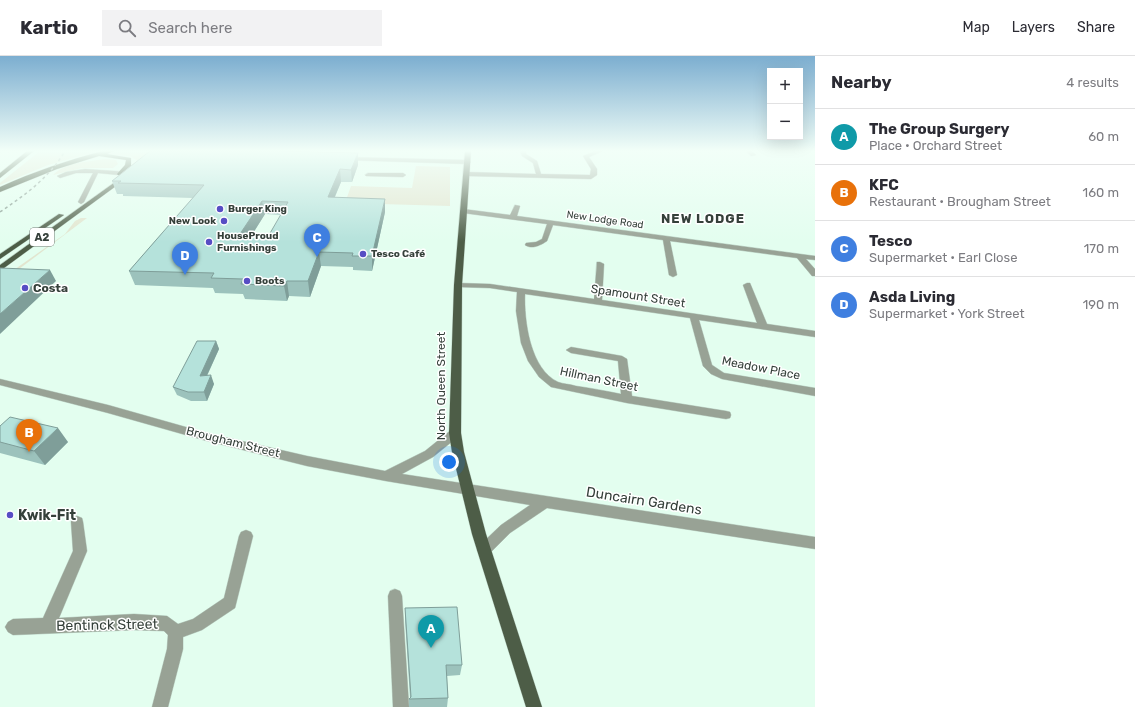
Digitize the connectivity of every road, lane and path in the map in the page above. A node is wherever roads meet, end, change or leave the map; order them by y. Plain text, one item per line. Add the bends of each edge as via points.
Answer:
1 (18, 181) edge
2 (91, 181) edge
3 (110, 181) edge
4 (119, 181) edge
5 (466, 181) edge
6 (0, 190) edge
7 (81, 202) junction
8 (517, 206) dead end
9 (463, 211) junction
10 (513, 217) junction
11 (551, 222) junction
12 (666, 239) junction
13 (528, 245) dead end
14 (799, 256) junction
15 (0, 257) edge
16 (815, 258) edge
17 (600, 264) dead end
18 (0, 269) edge
19 (815, 274) edge
20 (673, 275) dead end
21 (458, 284) junction
22 (747, 286) dead end
23 (521, 291) junction
24 (598, 302) junction
25 (694, 316) junction
26 (763, 326) junction
27 (815, 334) edge
28 (571, 350) dead end
29 (0, 383) edge
30 (815, 392) edge
31 (627, 399) junction
32 (726, 415) dead end
33 (455, 433) junction
34 (386, 476) junction
35 (468, 490) junction
36 (546, 502) junction
37 (77, 522) dead end
38 (246, 536) dead end
39 (815, 543) edge
40 (484, 550) junction
41 (395, 596) dead end
42 (48, 625) junction
43 (13, 627) dead end
44 (176, 632) junction
45 (160, 707) edge
46 (401, 707) edge
47 (534, 707) edge

1 - 6 highway
2 - 7 street
3 - 7 main road, A2
4 - 18 main road, A2
5 - 9 main road, North Queen Street
7 - 15 main road, A2
8 - 10 street
9 - 10 street, New Lodge Road
9 - 21 main road, North Queen Street
10 - 11 street, New Lodge Road
11 - 12 street, New Lodge Road
11 - 13 street via 545,240
12 - 14 street, New Lodge Road
12 - 20 street
14 - 16 street, New Lodge Road
14 - 19 street
17 - 24 street
21 - 23 street, Spamount Street
21 - 33 main road, North Queen Street
22 - 26 street
23 - 24 street, Spamount Street
23 - 31 street, Hillman Street via 520,312 526,343 532,361 542,375 555,385
24 - 25 street, Spamount Street
25 - 26 street, Spamount Street
25 - 30 street, Meadow Place via 708,366 714,372 722,376
26 - 27 street, Spamount Street
28 - 31 street via 622,359
29 - 34 street, Brougham Street via 108,409 207,437 307,461
31 - 32 street, Hillman Street
33 - 34 street via 429,454
33 - 35 main road, North Queen Street
34 - 35 street, Brougham Street
35 - 36 street, Duncairn Gardens
35 - 40 main road, North Queen Street
36 - 39 street, Duncairn Gardens
36 - 40 street via 507,526
37 - 42 street, Bentinck Street via 80,551
38 - 44 street via 230,603 197,625
40 - 47 main road, North Queen Street
41 - 46 street
42 - 43 street, Bentinck Street
42 - 44 street, Bentinck Street via 134,622 167,624
44 - 45 street via 175,649

